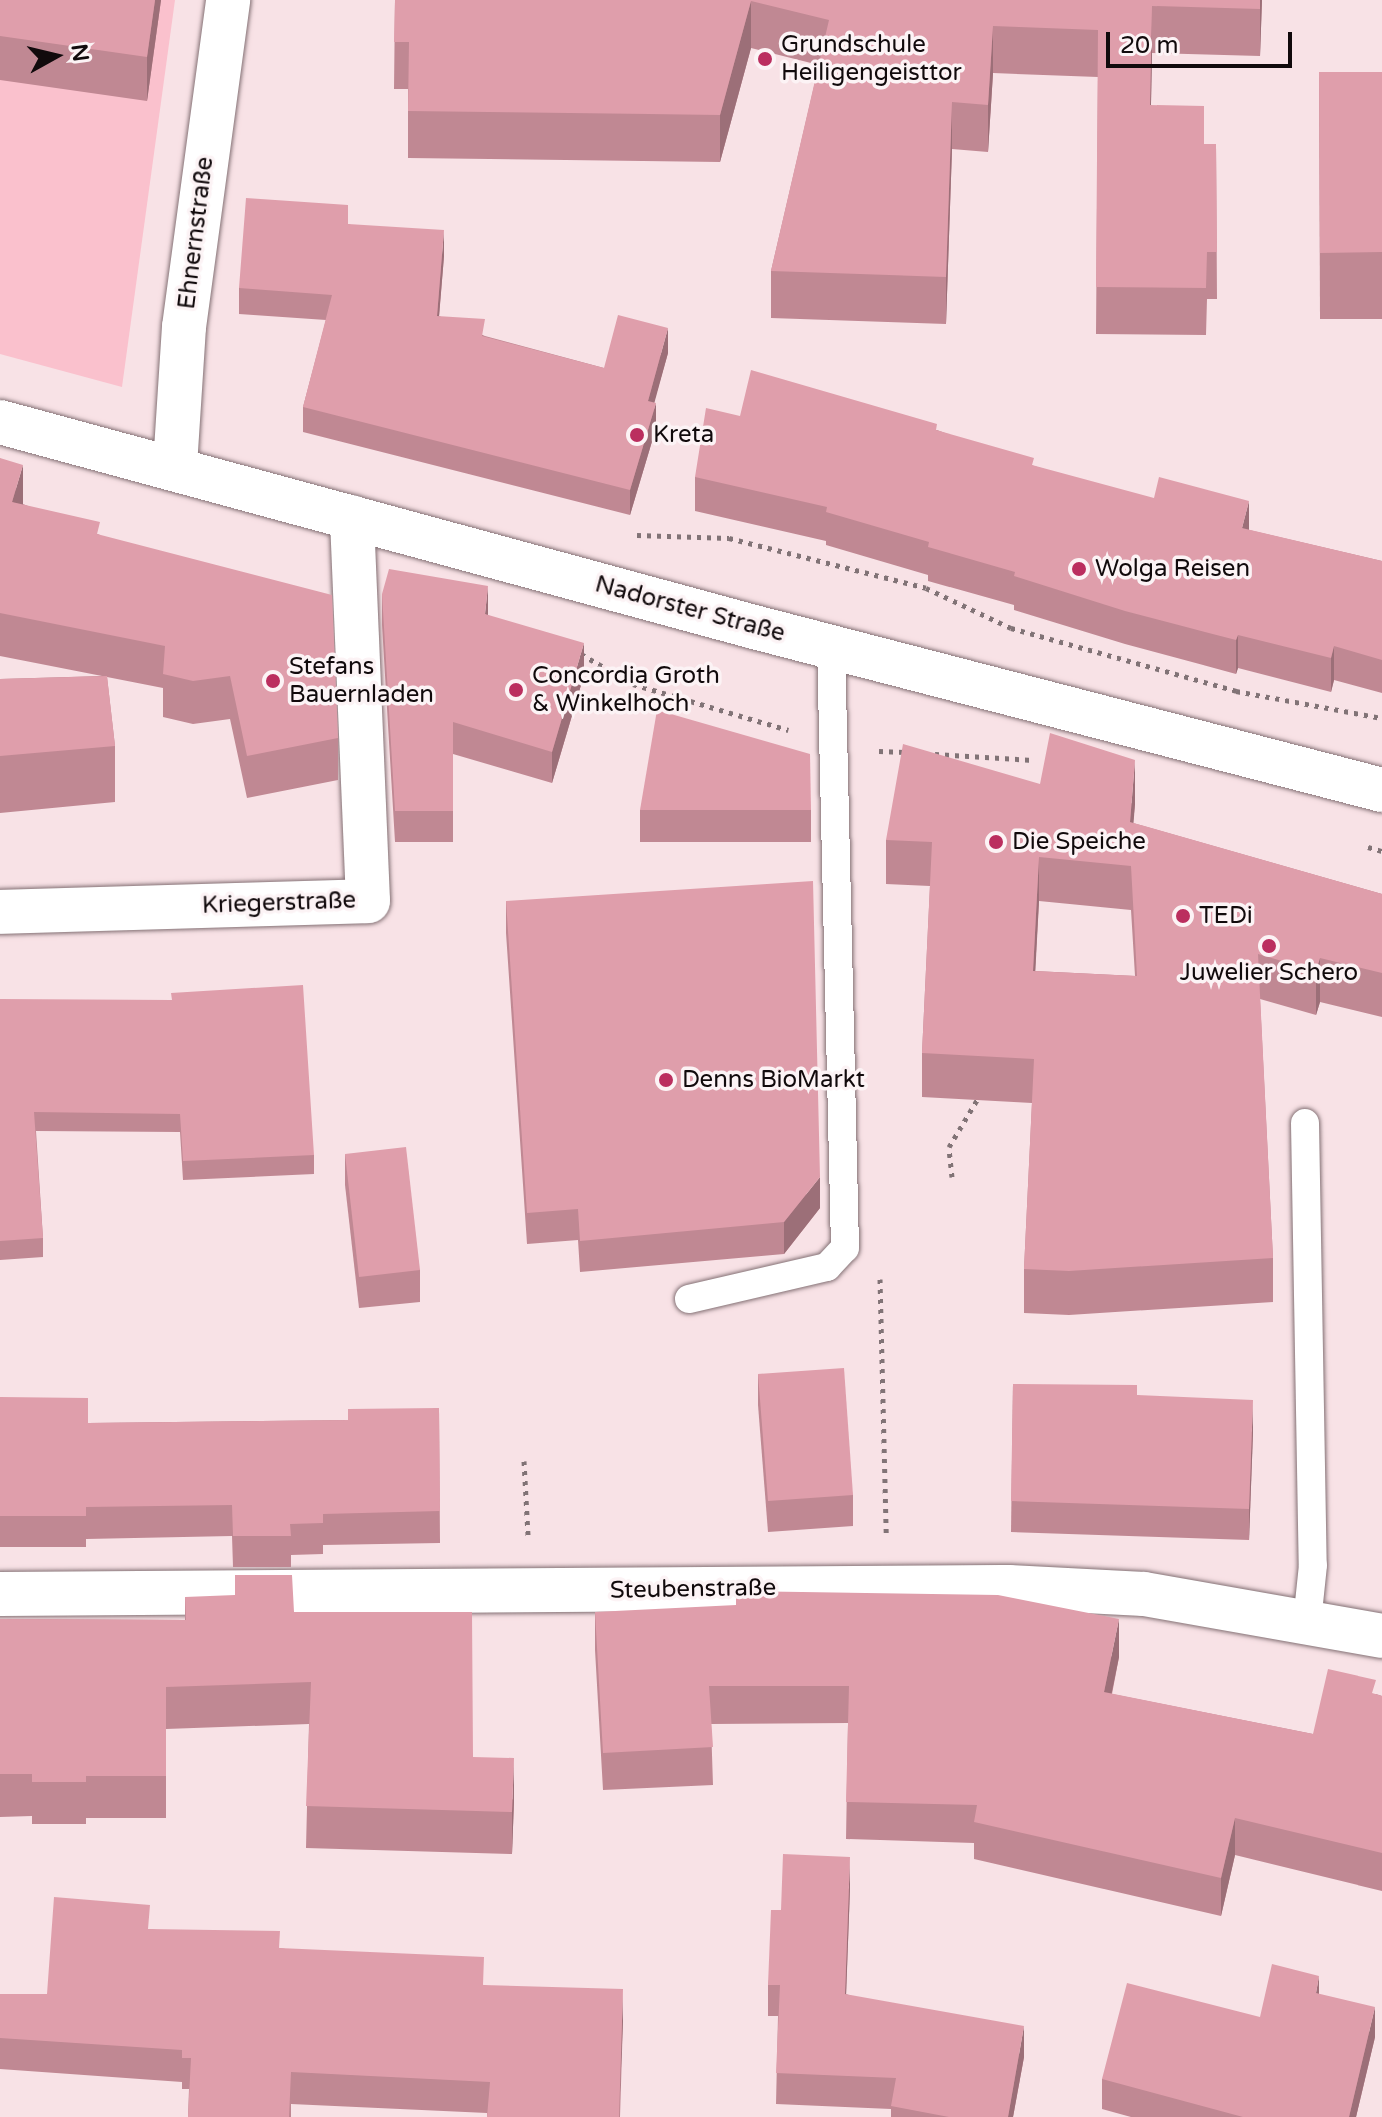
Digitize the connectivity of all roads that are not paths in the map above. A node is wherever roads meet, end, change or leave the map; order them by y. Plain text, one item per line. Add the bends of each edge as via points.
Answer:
1 (228, 0) edge
2 (0, 422) edge
3 (175, 466) junction
4 (352, 517) junction
5 (831, 646) junction
6 (1382, 790) edge
7 (0, 912) edge
8 (1305, 1123) dead end
9 (689, 1299) dead end
10 (0, 1594) edge
11 (1307, 1622) junction
12 (1382, 1636) edge

1 - 3 street, Ehnernstraße via 184,327
2 - 3 street, Nadorster Straße
3 - 4 street, Nadorster Straße
4 - 5 street, Nadorster Straße
4 - 7 street, Kriegerstraße via 368,901
5 - 6 street, Nadorster Straße
5 - 9 lane via 845,1248 827,1267
8 - 11 lane via 1313,1565
10 - 11 street, Steubenstraße via 1024,1588 1144,1594
11 - 12 street, Steubenstraße

